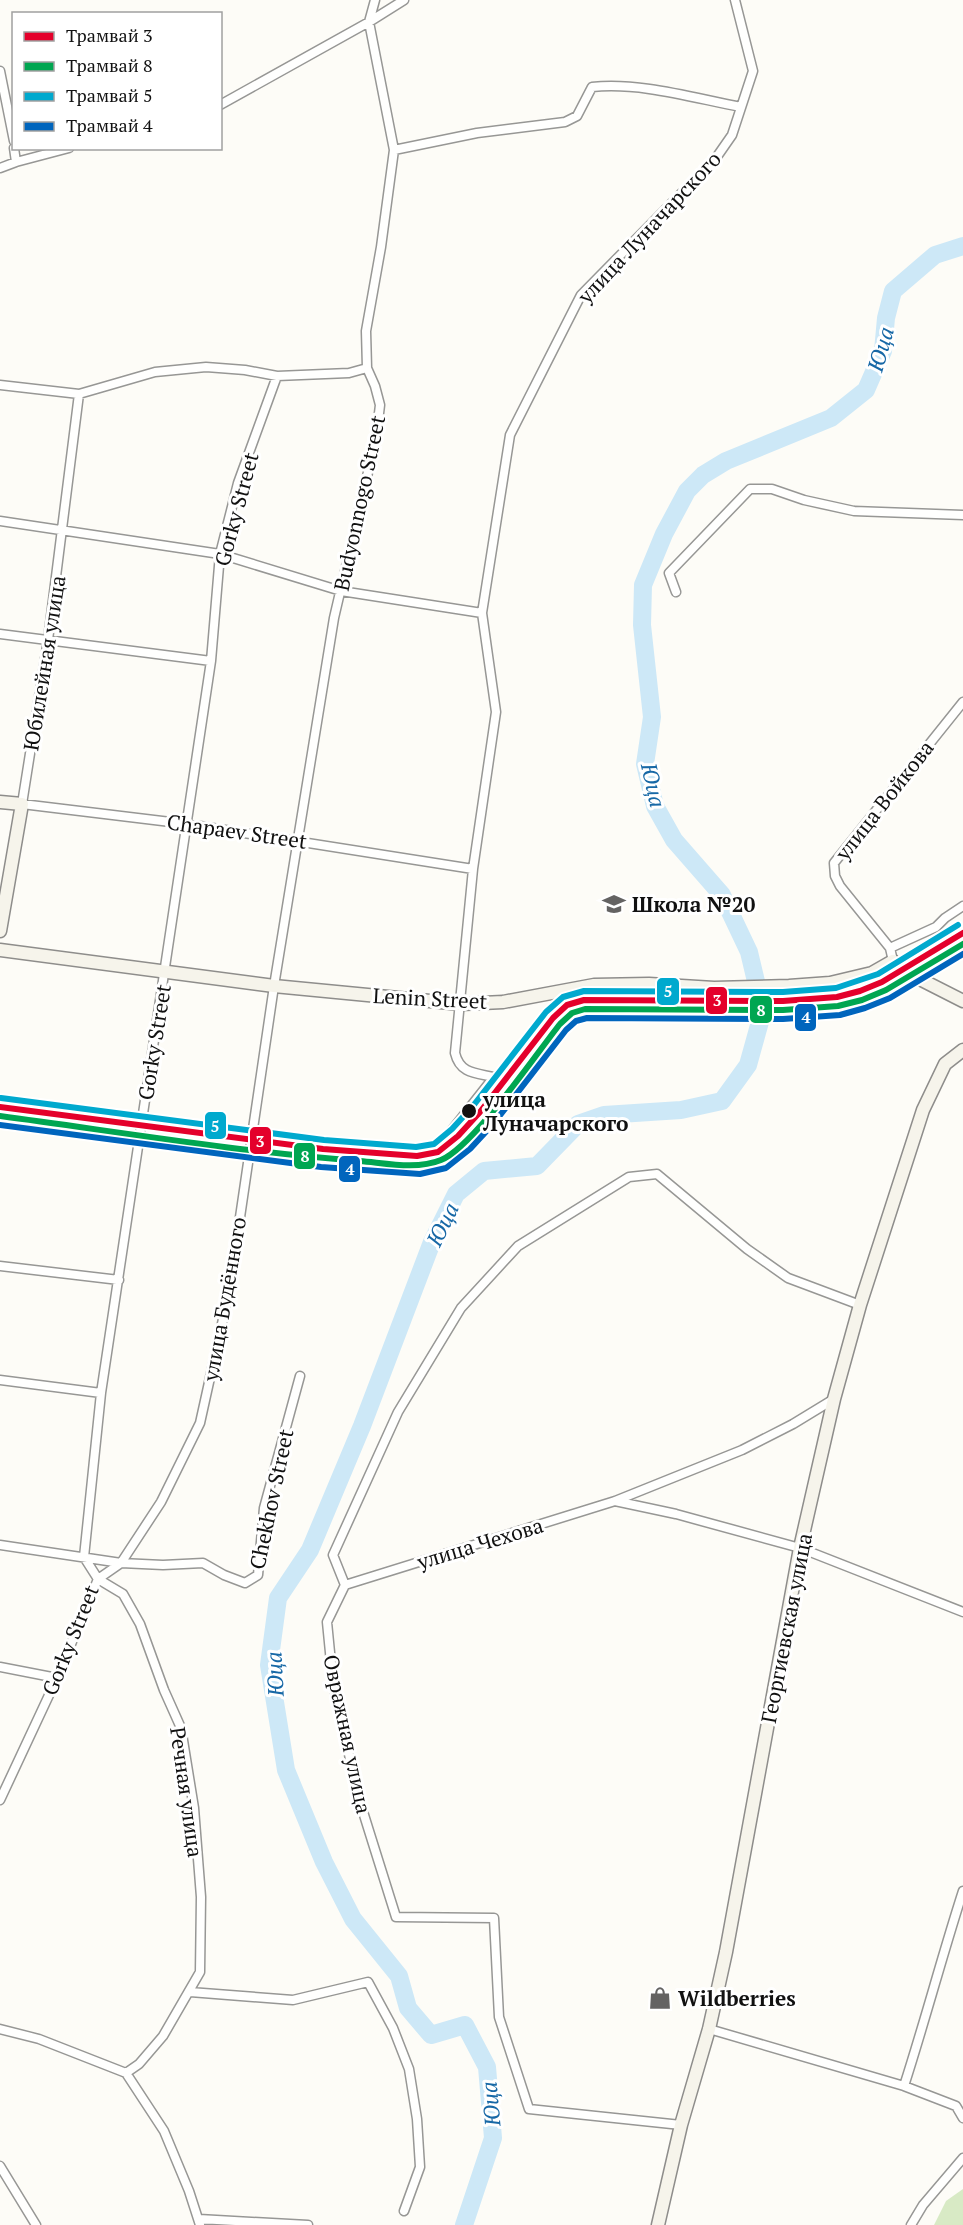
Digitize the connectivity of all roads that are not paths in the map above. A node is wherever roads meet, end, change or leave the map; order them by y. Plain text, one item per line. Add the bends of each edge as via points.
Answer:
1 (375, 0) edge
2 (404, 0) edge
3 (735, 0) edge
4 (369, 22) junction
5 (0, 71) edge
6 (222, 104) edge
7 (741, 107) junction
8 (12, 131) edge
9 (15, 150) edge
10 (61, 150) edge
11 (394, 150) junction
12 (16, 162) junction
13 (0, 168) edge
14 (367, 368) junction
15 (277, 376) junction
16 (0, 385) edge
17 (79, 394) junction
18 (963, 515) edge
19 (0, 521) edge
20 (63, 529) junction
21 (220, 554) junction
22 (341, 591) junction
23 (676, 592) dead end
24 (482, 613) junction
25 (0, 634) edge
26 (48, 640) junction
27 (211, 661) junction
28 (963, 702) edge
29 (0, 802) edge
30 (22, 804) junction
31 (187, 824) junction
32 (298, 840) junction
33 (473, 869) junction
34 (963, 906) edge
35 (0, 931) edge
36 (890, 948) junction
37 (0, 950) edge
38 (893, 961) junction
39 (165, 971) junction
40 (274, 986) junction
41 (963, 1001) edge
42 (461, 1004) junction
43 (963, 1050) edge
44 (0, 1103) edge
45 (141, 1121) junction
46 (252, 1135) junction
47 (0, 1266) edge
48 (119, 1280) junction
49 (860, 1305) junction
50 (300, 1376) dead end
51 (0, 1380) edge
52 (101, 1393) junction
53 (834, 1399) junction
54 (615, 1501) junction
55 (0, 1545) edge
56 (800, 1548) junction
57 (84, 1557) junction
58 (121, 1563) junction
59 (98, 1580) junction
60 (345, 1585) junction
61 (963, 1612) edge
62 (0, 1667) edge
63 (57, 1678) junction
64 (3, 1786) edge
65 (0, 1800) edge
66 (963, 1891) edge
67 (190, 1992) junction
68 (0, 2029) edge
69 (709, 2029) junction
70 (126, 2073) junction
71 (904, 2085) junction
72 (963, 2118) edge
73 (681, 2125) junction
74 (963, 2158) edge
75 (0, 2166) edge
76 (404, 2211) dead end
77 (199, 2222) edge
78 (36, 2225) edge
79 (308, 2225) edge
80 (658, 2225) edge
81 (911, 2225) edge

1 - 4 street
2 - 4 street
3 - 7 street, улица Луначарского via 753,71
4 - 6 street
4 - 11 street, Budyonnogo Street
5 - 8 street
7 - 11 street via 655,90 592,87 577,116 565,122 477,133
7 - 24 street, улица Луначарского via 732,135 716,158 581,295 510,435
9 - 12 street
10 - 12 street
11 - 14 street, Budyonnogo Street via 366,331
12 - 13 street
14 - 15 street via 349,373
14 - 22 street, Budyonnogo Street via 380,405
15 - 17 street via 206,367 155,372
15 - 21 street, Gorky Street via 238,483
16 - 17 street
17 - 20 street, Юбилейная улица
18 - 23 street via 854,511 772,489 750,489 669,573
19 - 20 street
20 - 21 street
20 - 26 street, Юбилейная улица
21 - 22 street
21 - 27 street, Gorky Street
22 - 24 street
22 - 32 street, Budyonnogo Street
24 - 33 street, улица Луначарского via 496,712
25 - 26 street
26 - 27 street
26 - 30 street, Юбилейная улица
27 - 31 street, Gorky Street
28 - 36 street, улица Войкова via 834,863 834,876 840,886
29 - 30 main road, Chapaev Street
30 - 31 street, Chapaev Street
30 - 35 main road, Юбилейная улица
31 - 32 street, Chapaev Street
31 - 39 street, Gorky Street
32 - 33 street, Chapaev Street
32 - 40 street, Budyonnogo Street
33 - 42 street, улица Луначарского
34 - 36 street via 936,927
36 - 38 street, улица Войкова
37 - 39 main road, Lenin Street
38 - 41 main road via 902,970
38 - 42 main road, Lenin Street via 872,973 830,983 714,988 594,985 503,1002
39 - 40 main road, Lenin Street
39 - 45 street, Gorky Street
40 - 42 main road, Lenin Street
40 - 46 street, улица Будённого
42 - 46 street, улица Луначарского via 455,1053 458,1064 467,1071 494,1077 437,1149 417,1153
43 - 49 main road, Георгиевская улица via 945,1065 923,1110
44 - 45 street
45 - 46 street
45 - 48 street, Gorky Street
46 - 58 street, улица Будённого via 229,1292 200,1423 161,1502
47 - 48 street
48 - 52 street, Gorky Street
49 - 53 main road, Георгиевская улица
49 - 60 street via 788,1278 657,1174 629,1177 518,1246 461,1308 398,1412 333,1555
50 - 58 street, Chekhov Street via 264,1509 258,1575 245,1583 203,1563
51 - 52 street
52 - 57 street, Gorky Street
53 - 54 street, улица Чехова via 742,1450
53 - 56 main road, Георгиевская улица
54 - 56 street, улица Чехова
54 - 60 street, улица Чехова
55 - 57 street, Chekhov Street
56 - 61 street, улица Чехова
56 - 69 main road, Георгиевская улица
57 - 58 street, Chekhov Street
57 - 59 street, Gorky Street
58 - 59 street, улица Будённого
59 - 63 street, Gorky Street
59 - 67 street, Речная улица via 123,1594 140,1624 182,1728 201,1897 200,1972
60 - 73 street, Овражная улица via 327,1622 333,1683 359,1799 396,1917 494,1918 499,2017 529,2109
62 - 63 street
63 - 64 street, Gorky Street
64 - 65 street, Gorky Street
66 - 71 street
67 - 70 street, Речная улица via 163,2036
67 - 76 street via 293,2000 368,1982 393,2028 409,2069 417,2118 420,2167
68 - 70 street via 39,2039
69 - 71 street
69 - 73 main road, Георгиевская улица
70 - 77 street via 164,2131
71 - 72 street via 956,2106
73 - 80 main road, Георгиевская улица
74 - 81 street
75 - 78 street
77 - 79 street

